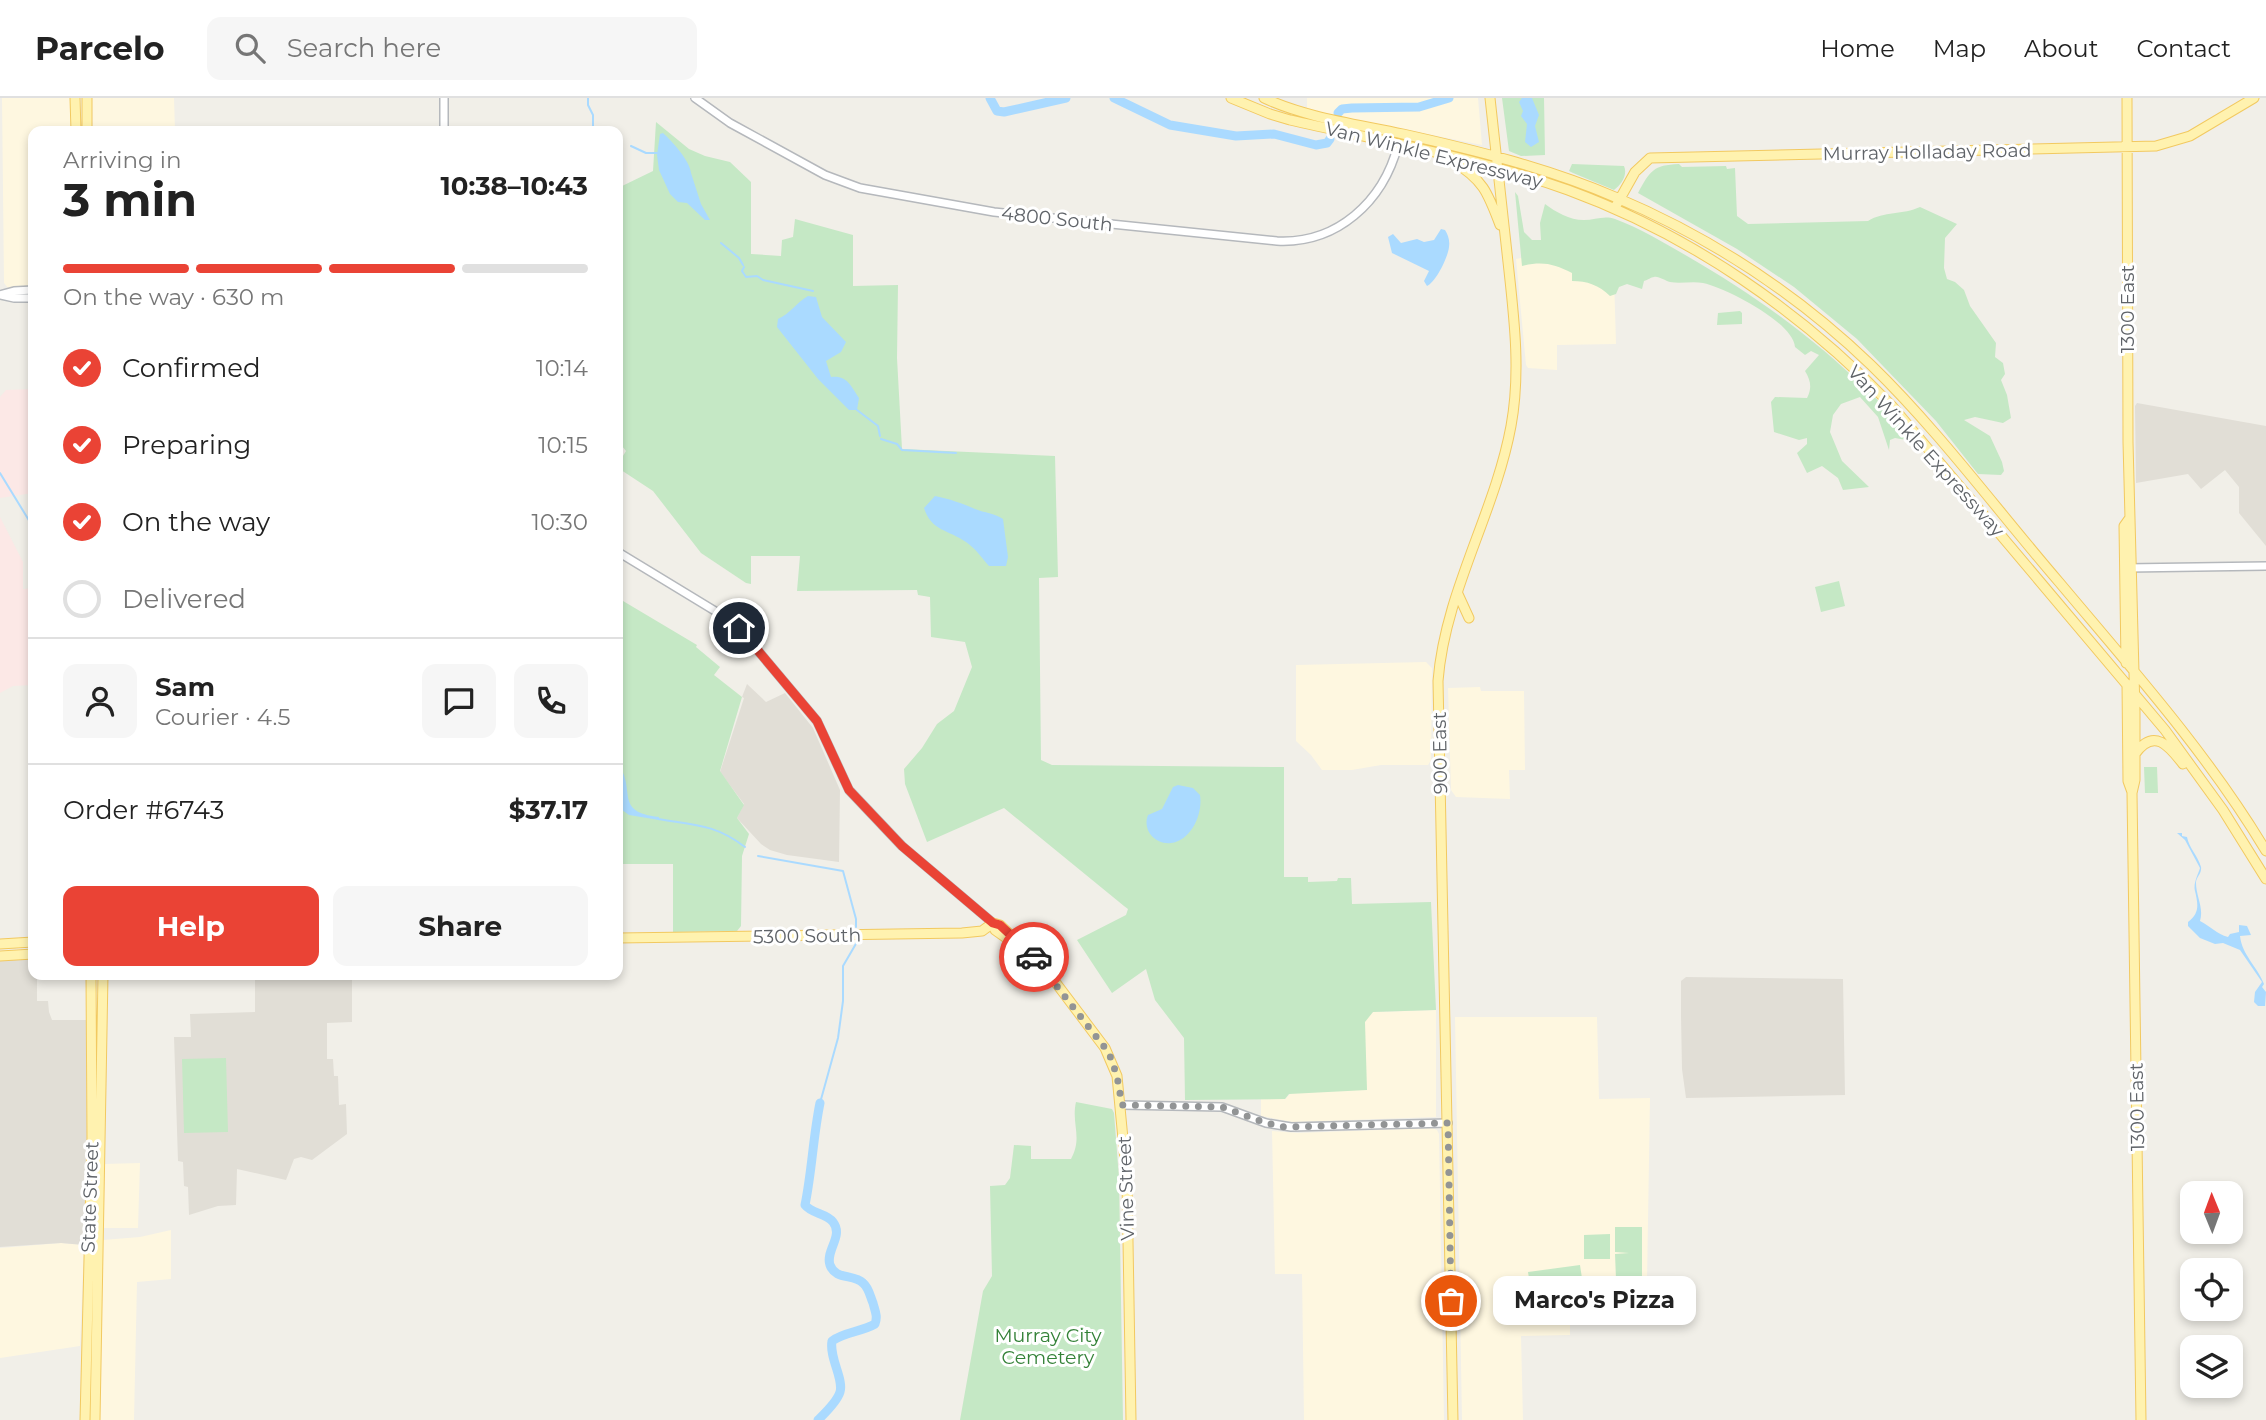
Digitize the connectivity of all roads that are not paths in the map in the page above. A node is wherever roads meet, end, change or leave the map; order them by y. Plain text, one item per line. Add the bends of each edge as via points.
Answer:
1 (75, 98) edge
2 (86, 98) edge
3 (444, 98) edge
4 (695, 98) edge
5 (1231, 98) edge
6 (1264, 98) edge
7 (1490, 98) edge
8 (2127, 98) edge
9 (2254, 98) edge
10 (1358, 124) junction
11 (76, 126) edge
12 (87, 126) edge
13 (444, 126) edge
14 (1449, 144) junction
15 (1398, 145) junction
16 (2126, 149) junction
17 (1444, 156) junction
18 (1496, 156) junction
19 (1498, 168) junction
20 (1619, 199) junction
21 (1615, 209) junction
22 (1505, 237) junction
23 (28, 290) edge
24 (0, 295) edge
25 (28, 298) edge
26 (623, 555) edge
27 (2266, 566) edge
28 (2128, 568) junction
29 (1458, 594) junction
30 (1469, 618) dead end
31 (2126, 626) junction
32 (2107, 640) junction
33 (2126, 662) junction
34 (2134, 671) junction
35 (2127, 684) junction
36 (2134, 692) junction
37 (2135, 755) junction
38 (2132, 793) junction
39 (2223, 810) junction
40 (2266, 851) edge
41 (2266, 878) edge
42 (993, 923) junction
43 (623, 939) edge
44 (28, 942) edge
45 (0, 944) edge
46 (28, 954) edge
47 (0, 956) edge
48 (91, 980) edge
49 (103, 980) edge
50 (1122, 1105) junction
51 (1448, 1123) junction
52 (85, 1420) edge
53 (95, 1420) edge
54 (1131, 1420) edge
55 (1453, 1420) edge
56 (2141, 1420) edge

1 - 11 main road
2 - 12 main road
3 - 13 street
4 - 15 street, 4800 South via 832,179 860,188 994,212 1277,241 1315,237 1356,216 1385,179
5 - 15 main road, Van Winkle Expressway via 1270,114
6 - 10 main road, Van Winkle Expressway
7 - 18 main road, 900 East
8 - 16 main road, 1300 East
9 - 16 main road, Murray Holladay Road via 2190,136
10 - 14 main road, Van Winkle Expressway
10 - 15 main road
14 - 15 main road
14 - 18 main road, Van Winkle Expressway
15 - 17 main road, Van Winkle Expressway
16 - 20 main road, Murray Holladay Road via 1650,158 1635,172
16 - 28 main road, 1300 East
17 - 19 main road, Van Winkle Expressway
17 - 22 main road via 1480,181
18 - 19 main road, 900 East
18 - 20 main road, Van Winkle Expressway
19 - 21 main road, Van Winkle Expressway
19 - 22 main road, 900 East
20 - 21 main road, Murray Holladay Road
20 - 32 main road, Van Winkle Expressway via 1692,233 1754,271 1856,351 1919,416
21 - 35 main road, Van Winkle Expressway via 1743,281 1810,329 1854,368 1909,426
22 - 29 main road, 900 East via 1516,351 1513,409 1498,476
23 - 24 street
24 - 25 street
26 - 42 street, Vine Street via 739,628 817,721 849,790 902,846
27 - 28 street
28 - 31 main road, 1300 East
28 - 34 main road, 1300 East
29 - 30 main road
29 - 51 main road, 900 East via 1438,681
31 - 32 main road via 2119,639
31 - 33 main road, 1300 East
32 - 33 main road, Van Winkle Expressway
33 - 34 main road, Van Winkle Expressway
33 - 35 main road, 1300 East
34 - 36 main road, 1300 East
34 - 40 main road, Van Winkle Expressway via 2205,760
35 - 36 main road, Van Winkle Expressway
35 - 38 main road, 1300 East
36 - 37 main road, 1300 East
36 - 39 main road, Van Winkle Expressway
37 - 38 main road, 1300 East
37 - 39 main road via 2146,742 2163,742
38 - 56 main road, 1300 East
39 - 41 main road, Van Winkle Expressway
42 - 43 main road, 5300 South via 962,933
42 - 50 main road, Vine Street via 1044,967 1109,1053
44 - 45 main road
46 - 47 main road
48 - 52 main road, State Street
49 - 53 main road, State Street
50 - 51 street via 1222,1107 1284,1127
50 - 54 main road, Vine Street
51 - 55 main road, 900 East

